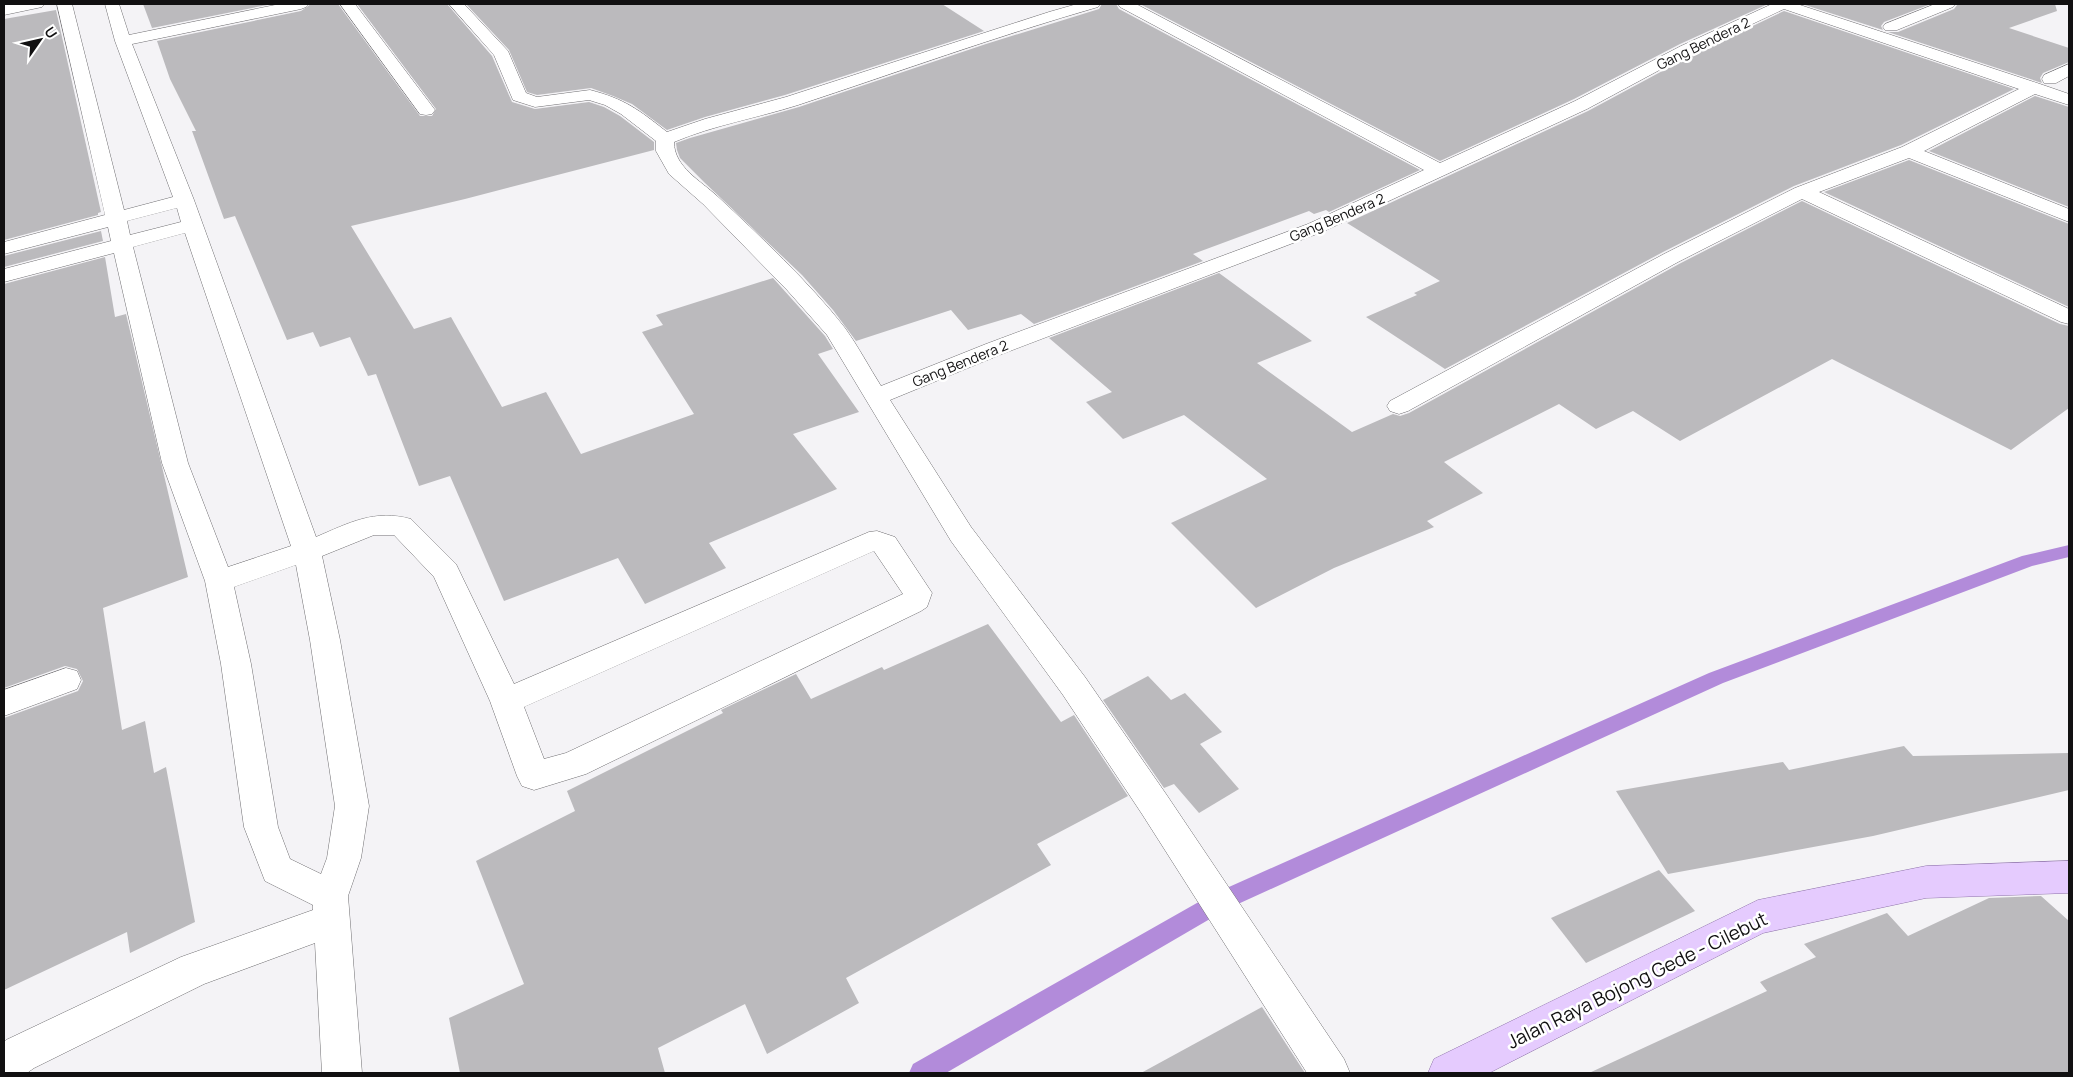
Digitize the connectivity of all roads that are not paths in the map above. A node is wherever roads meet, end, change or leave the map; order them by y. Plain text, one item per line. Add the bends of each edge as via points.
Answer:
1 (37, 4) edge
2 (64, 4) edge
3 (112, 4) edge
4 (301, 4) edge
5 (347, 4) edge
6 (456, 4) edge
7 (1093, 4) edge
8 (1124, 4) edge
9 (1784, 4) edge
10 (1818, 4) edge
11 (1948, 4) edge
12 (1019, 9) dead end
13 (4, 10) edge
14 (1035, 20) junction
15 (1891, 27) junction
16 (123, 41) junction
17 (2069, 69) edge
18 (2050, 79) junction
19 (2069, 85) edge
20 (2034, 88) junction
21 (2069, 100) edge
22 (426, 110) dead end
23 (665, 139) junction
24 (1909, 151) junction
25 (1440, 171) junction
26 (1802, 192) junction
27 (184, 200) junction
28 (2069, 216) edge
29 (118, 218) junction
30 (192, 225) junction
31 (122, 244) junction
32 (4, 248) edge
33 (4, 276) edge
34 (2069, 317) edge
35 (876, 397) junction
36 (1399, 406) dead end
37 (306, 551) junction
38 (219, 581) junction
39 (66, 680) dead end
40 (506, 700) junction
41 (4, 703) edge
42 (2069, 877) edge
43 (331, 908) junction
44 (4, 1066) edge
45 (339, 1072) edge
46 (1330, 1073) edge
47 (1448, 1073) edge

1 - 13 street
2 - 29 street
3 - 16 street
4 - 16 street
5 - 22 street
6 - 23 street via 502,54 519,96 535,102 590,96 611,101
7 - 14 street
8 - 25 street
9 - 20 street
9 - 25 street, Gang Bendera 2
10 - 15 street
11 - 15 street
12 - 14 street
14 - 23 street
15 - 18 street
16 - 27 street
17 - 18 street
18 - 19 street
20 - 21 street
20 - 24 street
23 - 35 street via 665,151 676,170 795,285 836,332
24 - 26 street
24 - 28 street
25 - 35 street, Gang Bendera 2 via 1315,228
26 - 34 street
26 - 36 street via 1671,258
27 - 29 street
27 - 30 street
29 - 31 street
29 - 32 street
30 - 31 street
30 - 37 street
31 - 33 street
31 - 38 street via 175,463
35 - 46 street via 961,534 1074,686
37 - 38 street
37 - 40 street via 371,525 401,526 446,571
37 - 43 street via 325,640 352,806 344,858
38 - 43 street via 236,664 261,827 277,870
39 - 41 street
40 - 40 street via 868,542 885,544 918,592 911,603 574,764 534,776
42 - 47 main road, Jalan Raya Bojong Gede - Cilebut via 1926,882 1758,917
43 - 44 street via 20,1054
43 - 45 street

